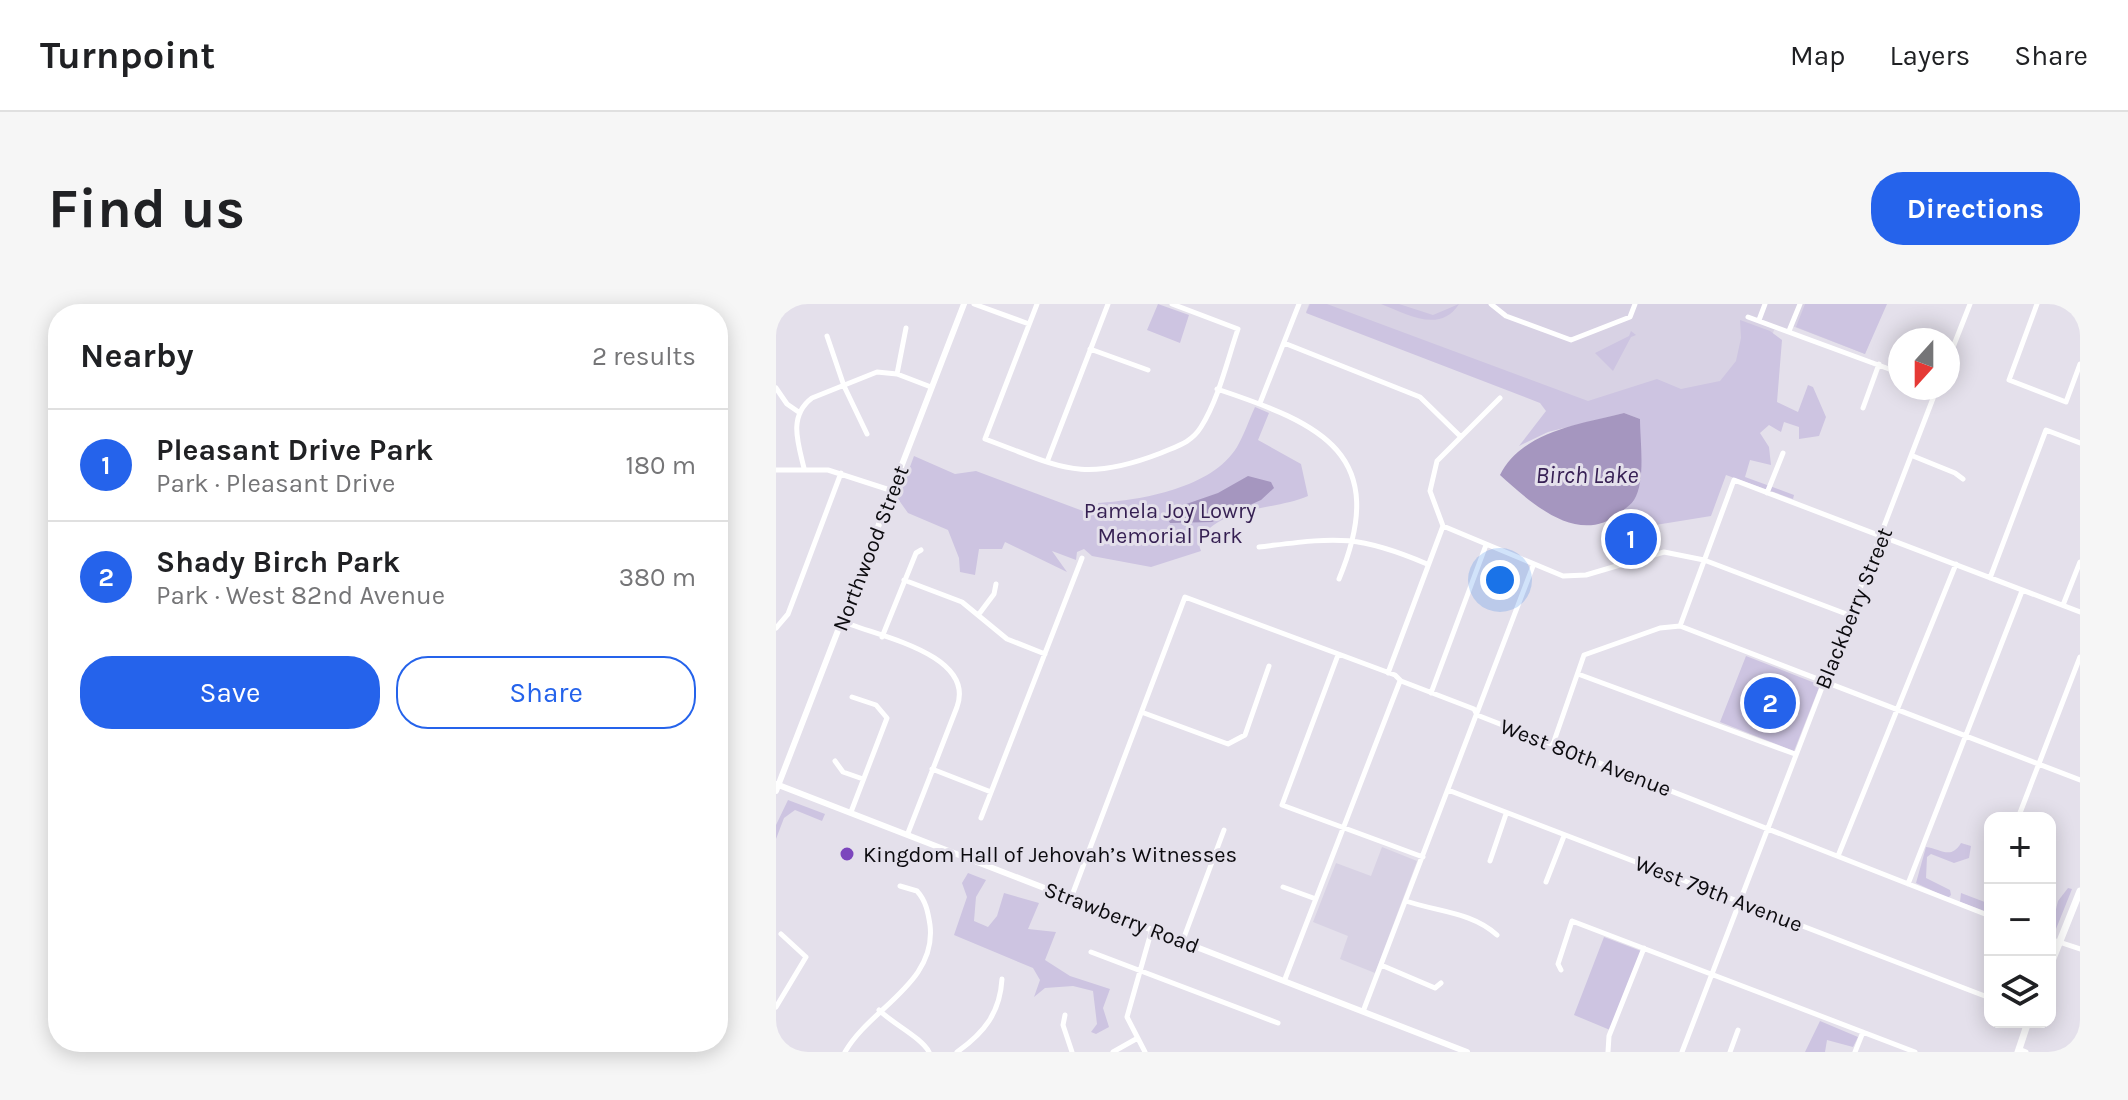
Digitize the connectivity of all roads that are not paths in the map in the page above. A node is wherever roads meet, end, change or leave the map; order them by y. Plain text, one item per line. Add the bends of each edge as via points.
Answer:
1 (964, 304) edge
2 (974, 304) edge
3 (1037, 304) edge
4 (1108, 304) edge
5 (1172, 304) edge
6 (1299, 304) edge
7 (1491, 304) edge
8 (1635, 304) edge
9 (1765, 304) edge
10 (1800, 304) edge
11 (1970, 304) edge
12 (2037, 304) edge
13 (1748, 317) dead end
14 (1759, 320) junction
15 (1029, 324) junction
16 (906, 328) dead end
17 (1960, 329) edge
18 (1789, 331) junction
19 (827, 336) dead end
20 (1284, 343) junction
21 (1090, 349) junction
22 (1879, 364) junction
23 (2080, 364) edge
24 (1888, 368) edge
25 (1148, 370) dead end
26 (897, 374) junction
27 (844, 386) junction
28 (931, 387) junction
29 (776, 388) edge
30 (1217, 389) junction
31 (1500, 398) dead end
32 (1933, 400) edge
33 (1260, 403) junction
34 (1863, 408) dead end
35 (800, 413) junction
36 (867, 434) dead end
37 (1460, 436) junction
38 (2080, 443) edge
39 (1783, 453) dead end
40 (1913, 456) junction
41 (1047, 462) junction
42 (804, 468) junction
43 (776, 470) edge
44 (841, 473) junction
45 (1963, 479) dead end
46 (893, 491) junction
47 (1767, 493) junction
48 (1443, 526) junction
49 (1881, 537) junction
50 (1350, 538) junction
51 (1486, 545) junction
52 (1259, 547) dead end
53 (921, 550) dead end
54 (1082, 558) dead end
55 (1704, 560) junction
56 (2080, 562) edge
57 (1427, 564) junction
58 (1956, 564) junction
59 (1533, 566) junction
60 (1990, 578) junction
61 (1339, 579) dead end
62 (904, 580) junction
63 (996, 584) dead end
64 (2022, 591) junction
65 (2063, 605) junction
66 (2080, 612) edge
67 (979, 614) junction
68 (1849, 615) junction
69 (852, 625) dead end
70 (1680, 626) junction
71 (776, 628) edge
72 (882, 637) junction
73 (1045, 654) junction
74 (1338, 655) junction
75 (2080, 657) edge
76 (1269, 666) dead end
77 (1388, 673) junction
78 (1578, 674) junction
79 (1401, 681) junction
80 (1823, 683) junction
81 (1431, 693) junction
82 (852, 697) dead end
83 (1898, 711) junction
84 (1144, 713) junction
85 (1477, 715) junction
86 (1964, 736) junction
87 (1553, 744) junction
88 (1795, 755) junction
89 (835, 761) dead end
90 (2039, 763) junction
91 (932, 769) junction
92 (863, 779) junction
93 (2080, 780) edge
94 (777, 787) edge
95 (1448, 790) junction
96 (991, 792) junction
97 (851, 812) junction
98 (2020, 812) edge
99 (1506, 814) junction
100 (981, 818) dead end
101 (1345, 827) junction
102 (1767, 829) junction
103 (1224, 830) dead end
104 (908, 833) junction
105 (1564, 836) junction
106 (1838, 856) junction
107 (1423, 857) junction
108 (1490, 861) dead end
109 (1546, 882) dead end
110 (1908, 884) junction
111 (900, 886) dead end
112 (1283, 887) dead end
113 (2080, 891) edge
114 (1071, 898) junction
115 (1316, 899) junction
116 (1406, 901) junction
117 (1742, 901) junction
118 (1984, 914) edge
119 (1152, 929) junction
120 (781, 934) dead end
121 (1497, 935) dead end
122 (1183, 940) junction
123 (2056, 941) edge
124 (2059, 942) junction
125 (1644, 948) junction
126 (2080, 949) edge
127 (1091, 952) dead end
128 (2054, 956) edge
129 (1381, 965) junction
130 (1561, 970) dead end
131 (1141, 971) junction
132 (1713, 974) junction
133 (1002, 979) dead end
134 (1285, 979) junction
135 (1441, 983) dead end
136 (1984, 996) edge
137 (776, 1007) edge
138 (1364, 1009) junction
139 (878, 1010) junction
140 (1065, 1015) dead end
141 (1278, 1023) dead end
142 (2027, 1028) edge
143 (1738, 1030) dead end
144 (1863, 1032) junction
145 (1136, 1039) junction
146 (2021, 1051) edge
147 (845, 1052) edge
148 (929, 1052) edge
149 (957, 1052) edge
150 (1072, 1052) edge
151 (1113, 1052) edge
152 (1145, 1052) edge
153 (1467, 1052) edge
154 (1608, 1052) edge
155 (1682, 1052) edge
156 (1730, 1052) edge
157 (1855, 1052) edge
158 (1915, 1052) edge

1 - 28 street, Northwood Street
2 - 15 street
3 - 15 street
4 - 21 street
5 - 30 street via 1238,329
6 - 20 street
7 - 8 street via 1506,316 1571,340 1630,317
9 - 14 street
10 - 18 street
11 - 17 street
12 - 23 street via 2009,380 2066,402
13 - 14 street
14 - 18 street
15 - 41 street via 985,439
16 - 26 street
18 - 22 street
19 - 27 street
20 - 33 street
20 - 37 street via 1420,397
21 - 25 street
21 - 41 street
22 - 24 street
22 - 34 street
26 - 27 street via 877,372
26 - 28 street
27 - 35 street via 812,398
27 - 36 street
28 - 46 street, Northwood Street
29 - 35 street
30 - 33 street
30 - 41 street via 1201,428 1187,443 1104,471
31 - 37 street
32 - 40 street, Blackberry Street
33 - 50 street via 1320,432 1349,463 1355,516
35 - 42 street via 796,435
37 - 48 street via 1437,461 1430,491
38 - 60 street via 2046,430
39 - 47 street
40 - 45 street
40 - 49 street, Blackberry Street
42 - 43 street
42 - 44 street
44 - 46 street
44 - 71 street via 788,614
46 - 94 street, Northwood Street
47 - 49 street
47 - 55 street via 1734,480
48 - 51 street
48 - 57 street
49 - 58 street
49 - 68 street, Blackberry Street
50 - 52 street
50 - 57 street
50 - 61 street
51 - 59 street
51 - 81 street
53 - 62 street
54 - 73 street
55 - 59 street via 1651,554 1578,577
55 - 68 street
55 - 70 street
56 - 65 street
57 - 77 street
58 - 60 street
58 - 83 street
59 - 85 street
60 - 64 street
62 - 67 street
62 - 72 street
63 - 67 street
64 - 65 street
64 - 86 street
65 - 66 street
67 - 73 street via 1007,639
68 - 80 street, Blackberry Street
69 - 72 street
70 - 78 street via 1584,655
70 - 80 street
72 - 91 street via 941,661 956,675 961,697
73 - 96 street
74 - 77 street, West 80th Avenue
74 - 84 street, West 80th Avenue via 1185,597
74 - 101 street via 1282,805
75 - 90 street
76 - 84 street via 1245,735 1236,742 1228,744
77 - 79 street, West 80th Avenue
78 - 87 street
78 - 88 street
79 - 81 street, West 80th Avenue
79 - 101 street
80 - 83 street
80 - 88 street, Blackberry Street
81 - 85 street, West 80th Avenue via 1474,709
82 - 92 street via 876,705 887,718
83 - 86 street
83 - 106 street
84 - 114 street
85 - 87 street, West 80th Avenue
85 - 95 street
86 - 90 street
86 - 110 street
87 - 102 street, West 80th Avenue
88 - 102 street, Blackberry Street
89 - 92 street via 843,772
90 - 93 street
90 - 98 street
91 - 96 street
91 - 104 street
92 - 97 street
94 - 97 street, Strawberry Road
95 - 99 street, West 79th Avenue
95 - 107 street
96 - 100 street
97 - 104 street, Strawberry Road
99 - 105 street, West 79th Avenue
99 - 108 street
101 - 107 street
101 - 115 street
102 - 106 street, West 80th Avenue
102 - 117 street, Blackberry Street
103 - 122 street
104 - 114 street, Strawberry Road
105 - 109 street
105 - 117 street, West 79th Avenue
106 - 110 street, West 80th Avenue
107 - 116 street
110 - 118 street, West 80th Avenue
111 - 139 street via 917,891 928,910 928,952 915,977
112 - 115 street
113 - 124 main road
114 - 119 street, Strawberry Road
115 - 134 street
116 - 121 street via 1465,915
116 - 129 street
117 - 132 street, Blackberry Street
117 - 136 street, West 79th Avenue
119 - 122 street, Strawberry Road
119 - 131 street
120 - 137 street via 806,957
122 - 134 street, Strawberry Road
123 - 124 street
124 - 126 street
124 - 128 main road
125 - 130 street via 1572,921 1558,964
125 - 132 street
125 - 154 street via 1609,1036
127 - 131 street
129 - 135 street via 1422,985 1435,988
129 - 138 street
131 - 141 street
131 - 145 street via 1127,1017
132 - 144 street
132 - 155 street, Blackberry Street
133 - 149 street via 990,1022
134 - 138 street, Strawberry Road
138 - 153 street, Strawberry Road
139 - 147 street
139 - 148 street
140 - 150 street
142 - 146 main road
143 - 156 street
144 - 157 street
144 - 158 street
145 - 151 street
145 - 152 street

